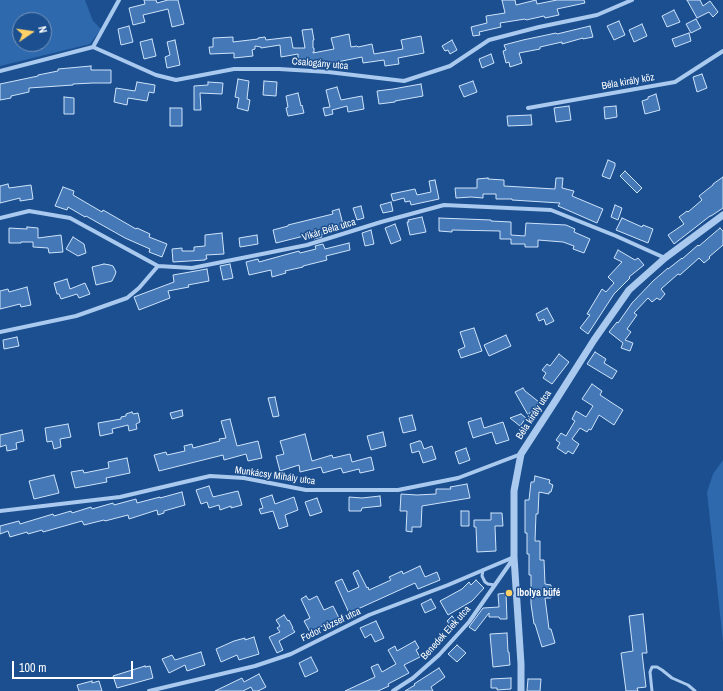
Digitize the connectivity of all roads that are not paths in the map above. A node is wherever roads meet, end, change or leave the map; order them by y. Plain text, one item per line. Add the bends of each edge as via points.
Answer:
1 (119, 0) edge
2 (632, 0) edge
3 (93, 47) junction
4 (723, 51) edge
5 (0, 71) edge
6 (528, 108) dead end
7 (723, 214) edge
8 (0, 218) edge
9 (665, 258) junction
10 (158, 266) junction
11 (0, 332) edge
12 (521, 454) junction
13 (0, 511) edge
14 (514, 557) junction
15 (484, 570) junction
16 (494, 585) junction
17 (149, 691) edge
18 (394, 691) edge
19 (521, 691) edge
20 (652, 691) edge
21 (695, 691) edge

1 - 3 street
2 - 3 street, Csalogány utca via 597,15 489,40 450,66 404,81 279,69 234,69 176,80 156,75
3 - 5 street
4 - 6 street, Béla király köz via 675,82
7 - 9 street, Béla király utca
8 - 10 street, Vikár Béla utca via 29,212 70,218
9 - 10 street, Vikár Béla utca via 551,210 444,205 307,246 192,268
9 - 12 street, Béla király utca via 629,290
10 - 11 street via 127,298 76,316
12 - 13 street, Munkácsy Mihály utca via 458,478 398,490 306,490 244,478 210,476 120,497
12 - 14 street, Béla király utca via 514,491
14 - 15 street, Fodor József utca
14 - 16 street, Benedek Elek utca
14 - 19 street, Béla király utca
15 - 16 lane via 482,576 485,582
15 - 17 street, Fodor József utca via 368,615 292,654 255,666
16 - 18 street, Benedek Elek utca via 469,622 439,655
20 - 21 lane via 650,672 652,667 657,667

